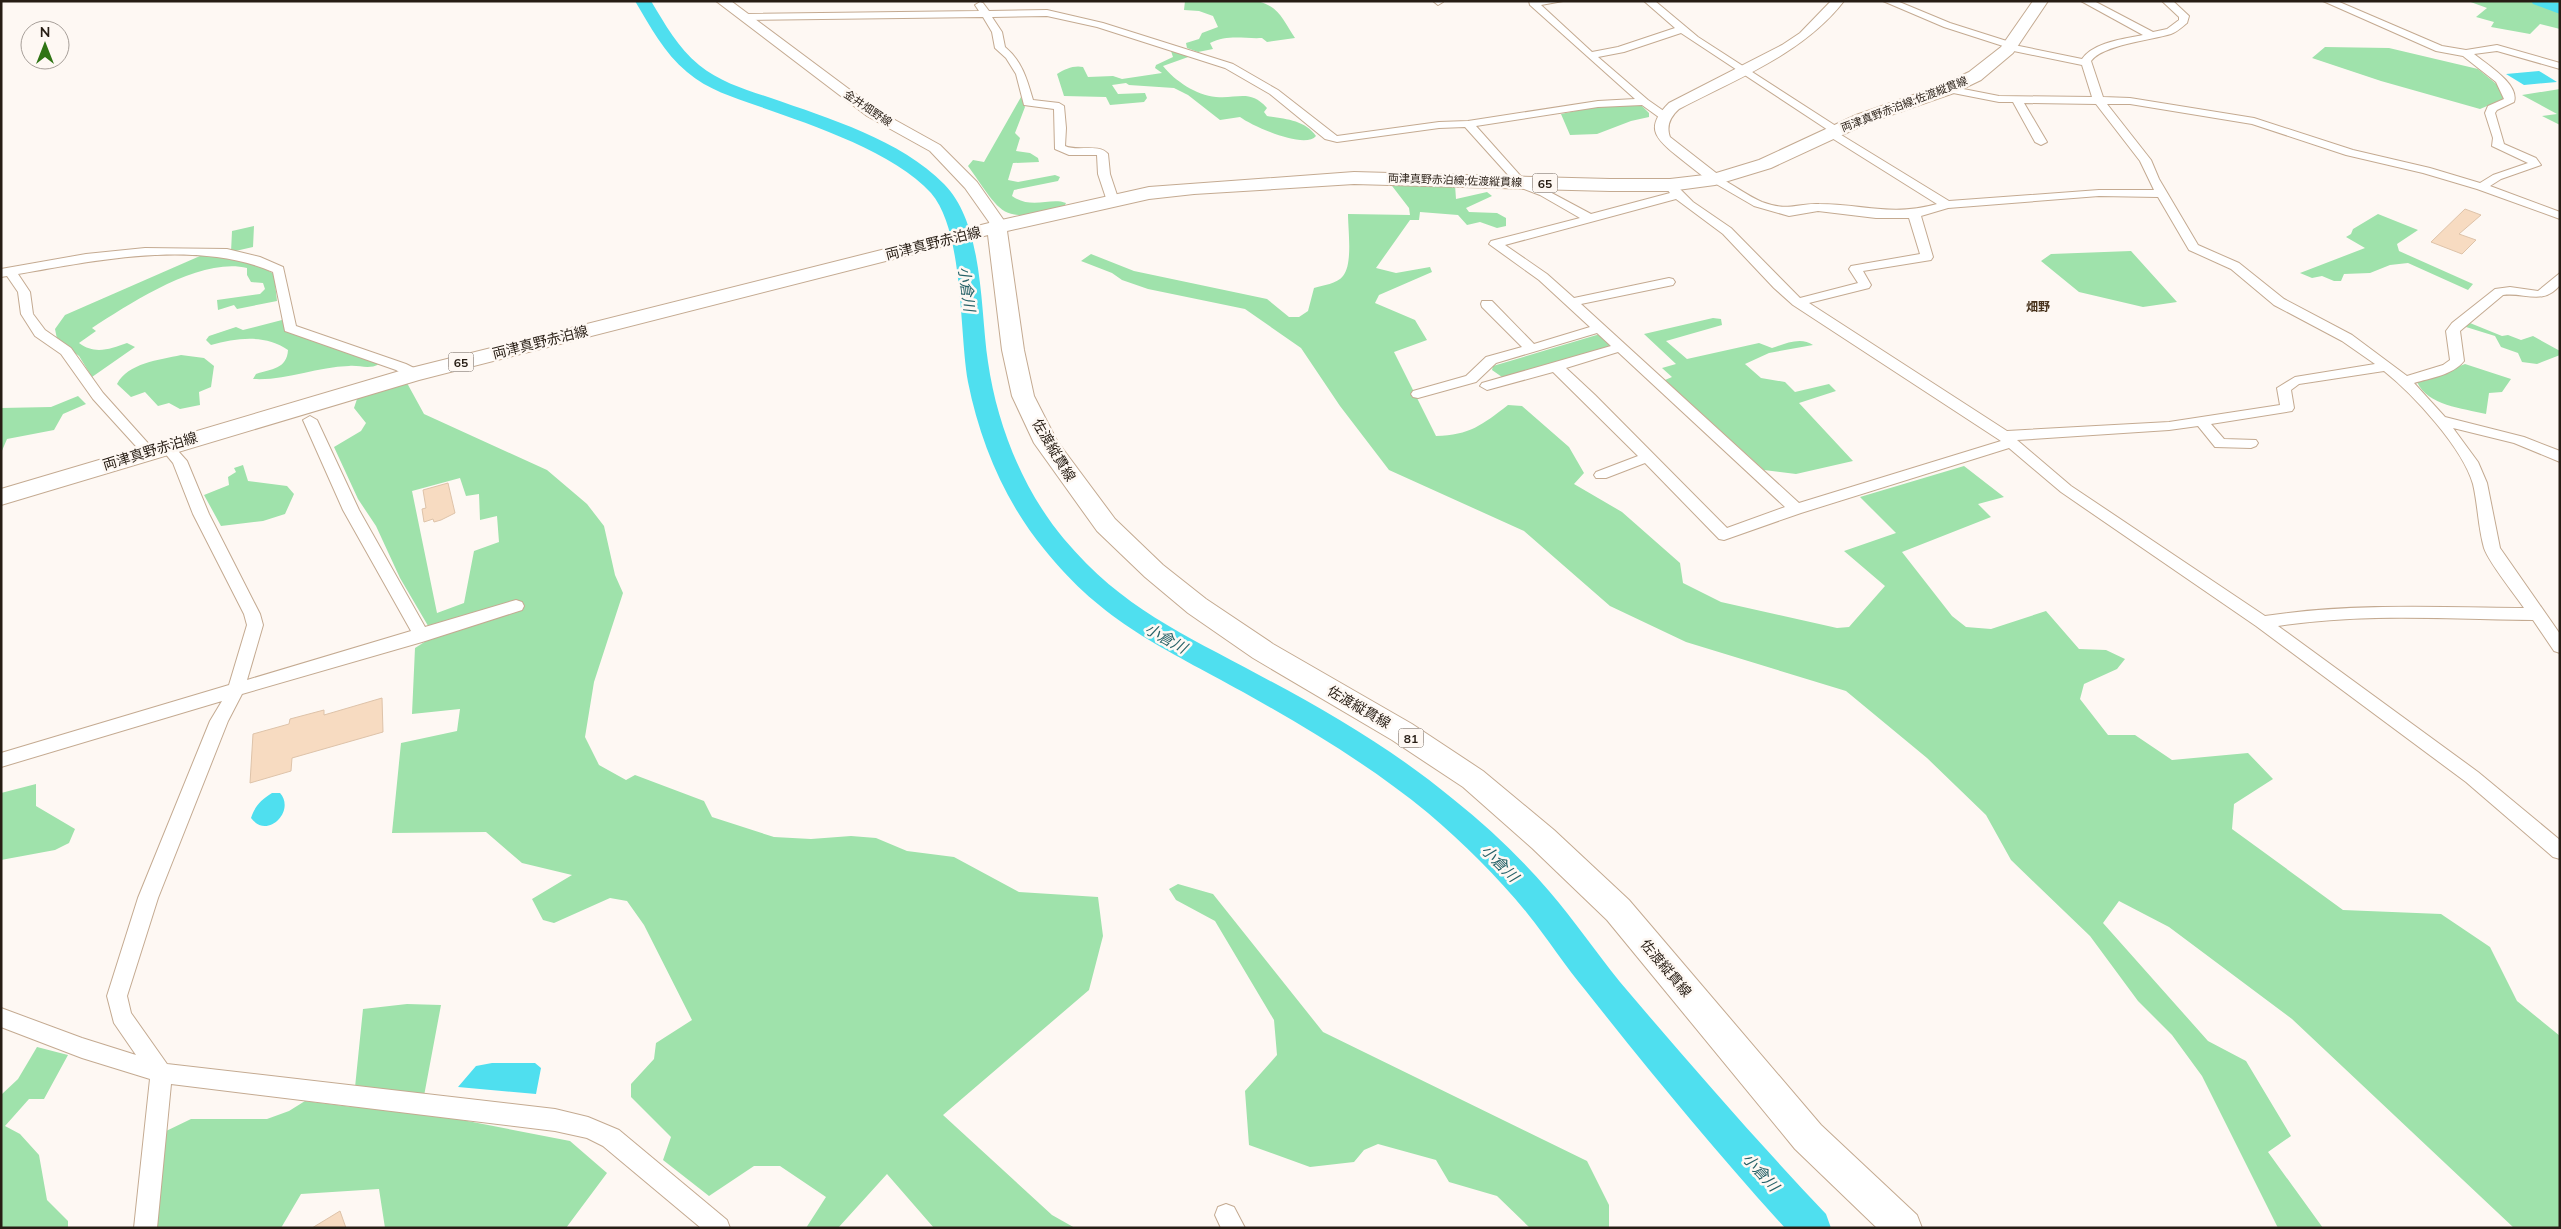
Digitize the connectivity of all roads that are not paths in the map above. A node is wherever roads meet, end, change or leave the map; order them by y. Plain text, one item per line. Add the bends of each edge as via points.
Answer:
1 (722, 1) edge
2 (978, 1) edge
3 (1558, 1) edge
4 (1649, 1) edge
5 (1838, 1) edge
6 (1888, 1) edge
7 (2041, 1) edge
8 (2086, 1) edge
9 (2167, 1) edge
10 (2328, 1) edge
11 (985, 12) junction
12 (744, 17) junction
13 (1682, 29) junction
14 (2153, 36) junction
15 (2009, 46) junction
16 (2466, 53) junction
17 (1590, 55) junction
18 (2086, 63) junction
19 (2560, 66) edge
20 (1743, 70) junction
21 (1948, 89) junction
22 (2098, 99) junction
23 (2017, 100) junction
24 (1644, 102) junction
25 (1664, 116) junction
26 (1468, 124) junction
27 (1833, 132) junction
28 (2041, 142) dead end
29 (1714, 179) junction
30 (1520, 182) junction
31 (2481, 187) junction
32 (1674, 190) junction
33 (2162, 194) junction
34 (1113, 201) junction
35 (1947, 205) junction
36 (1915, 214) junction
37 (2560, 216) edge
38 (1590, 218) junction
39 (992, 229) junction
40 (6, 272) edge
41 (2560, 277) edge
42 (1669, 282) dead end
43 (1572, 302) junction
44 (1798, 302) junction
45 (1487, 304) dead end
46 (1600, 328) junction
47 (1621, 347) junction
48 (1530, 349) junction
49 (2387, 366) junction
50 (1556, 367) junction
51 (411, 375) junction
52 (2405, 381) junction
53 (1487, 386) dead end
54 (1418, 394) dead end
55 (310, 420) dead end
56 (2440, 420) junction
57 (2203, 423) junction
58 (2007, 440) junction
59 (2251, 443) dead end
60 (157, 449) junction
61 (1648, 457) junction
62 (2560, 457) edge
63 (1601, 475) dead end
64 (1, 497) edge
65 (1796, 509) junction
66 (516, 606) dead end
67 (2536, 614) junction
68 (2262, 622) junction
69 (422, 636) junction
70 (2560, 647) edge
71 (236, 690) junction
72 (1, 760) edge
73 (2560, 851) edge
74 (1, 1017) edge
75 (161, 1073) junction
76 (145, 1228) edge
77 (719, 1228) edge
78 (1904, 1228) edge

1 - 12 main road, 金井畑野線
2 - 11 street
3 - 17 street via 1533,4
4 - 13 street
5 - 20 street via 1804,36
6 - 15 street
7 - 15 main road, 両津真野赤泊線;佐渡縦貫線 / 65
8 - 14 street
9 - 14 street via 2184,16 2184,21 2170,31
10 - 16 street via 2440,49
11 - 12 street
11 - 26 street via 1048,13 1100,25 1229,66 1274,92 1329,137 1336,139
11 - 34 street via 997,32 1000,48 1010,56 1021,74 1028,102 1059,106 1059,147 1070,152 1102,154 1104,174
12 - 39 main road, 金井畑野線 via 872,113 947,158 997,222
13 - 17 street via 1620,50
13 - 20 street
14 - 18 street via 2095,51
15 - 18 street
15 - 21 main road, 両津真野赤泊線;佐渡縦貫線 / 65 via 1985,70
16 - 19 street via 2497,48
16 - 31 street via 2498,78 2510,95 2510,100 2492,108 2490,113 2498,146 2532,160 2535,165 2497,177
17 - 24 street
18 - 22 street
20 - 25 street via 1681,101
20 - 27 street
21 - 23 street
21 - 27 main road, 両津真野赤泊線;佐渡縦貫線 / 65
22 - 23 street
22 - 31 street via 2254,121 2350,153 2426,170
22 - 33 street via 2145,160
23 - 28 street
24 - 25 street
24 - 26 street via 1598,104
25 - 29 street via 1660,131 1664,139
26 - 30 street
27 - 29 main road, 両津真野赤泊線;佐渡縦貫線 / 65 via 1765,164
27 - 35 street
29 - 32 main road, 両津真野赤泊線;佐渡縦貫線 / 65
29 - 36 street via 1758,204 1781,211 1818,207 1876,214
30 - 32 main road, 両津真野赤泊線;佐渡縦貫線 / 65
30 - 34 main road, 両津真野赤泊線;佐渡縦貫線 / 65 via 1332,178 1167,190
30 - 38 street
31 - 37 street
32 - 38 street
32 - 44 street via 1727,231 1768,277
33 - 35 street via 2099,193
33 - 49 street via 2193,247 2235,266 2279,302 2347,338
34 - 39 main road, 両津真野赤泊線;佐渡縦貫線 / 65
35 - 36 street
36 - 44 street via 1927,257 1855,269 1865,286
38 - 43 street via 1495,244 1543,277
39 - 51 main road, 両津真野赤泊線 / 65
39 - 78 main road, 佐渡縦貫線 / 81 via 1023,396 1046,443 1106,526 1197,606 1263,651 1402,732 1473,779 1543,839 1618,910 1808,1137
40 - 51 street via 145,252 227,254 256,260 279,270 290,328 401,367
40 - 60 street via 24,292 26,314 40,333 66,351 98,396
41 - 52 street via 2543,295 2499,292 2453,331 2457,361 2448,368
42 - 43 street
43 - 46 street
44 - 58 street via 1910,372
45 - 48 street
46 - 47 street
46 - 48 street
47 - 50 street
47 - 65 street
48 - 54 street via 1492,360 1471,379
49 - 52 street
49 - 57 street via 2295,382 2284,388 2287,408
50 - 53 street
50 - 61 street
51 - 60 main road, 両津真野赤泊線 / 65
52 - 56 street
55 - 69 street via 351,510
56 - 62 street via 2518,440
56 - 67 street via 2471,462 2480,483 2492,549
57 - 58 street
57 - 59 street via 2220,444
58 - 65 street
58 - 68 street via 2066,489
60 - 64 main road, 両津真野赤泊線 / 65
60 - 71 street via 180,461 201,514 252,614 254,625
61 - 63 street
61 - 65 street via 1724,535
66 - 69 street
67 - 68 street via 2370,612 2317,614
67 - 70 street
68 - 73 street via 2472,777
69 - 71 street
71 - 72 street
71 - 75 street via 219,721 148,898 117,996 121,1016
74 - 75 street via 82,1048
75 - 76 street
75 - 77 street via 555,1120 588,1128 610,1138

